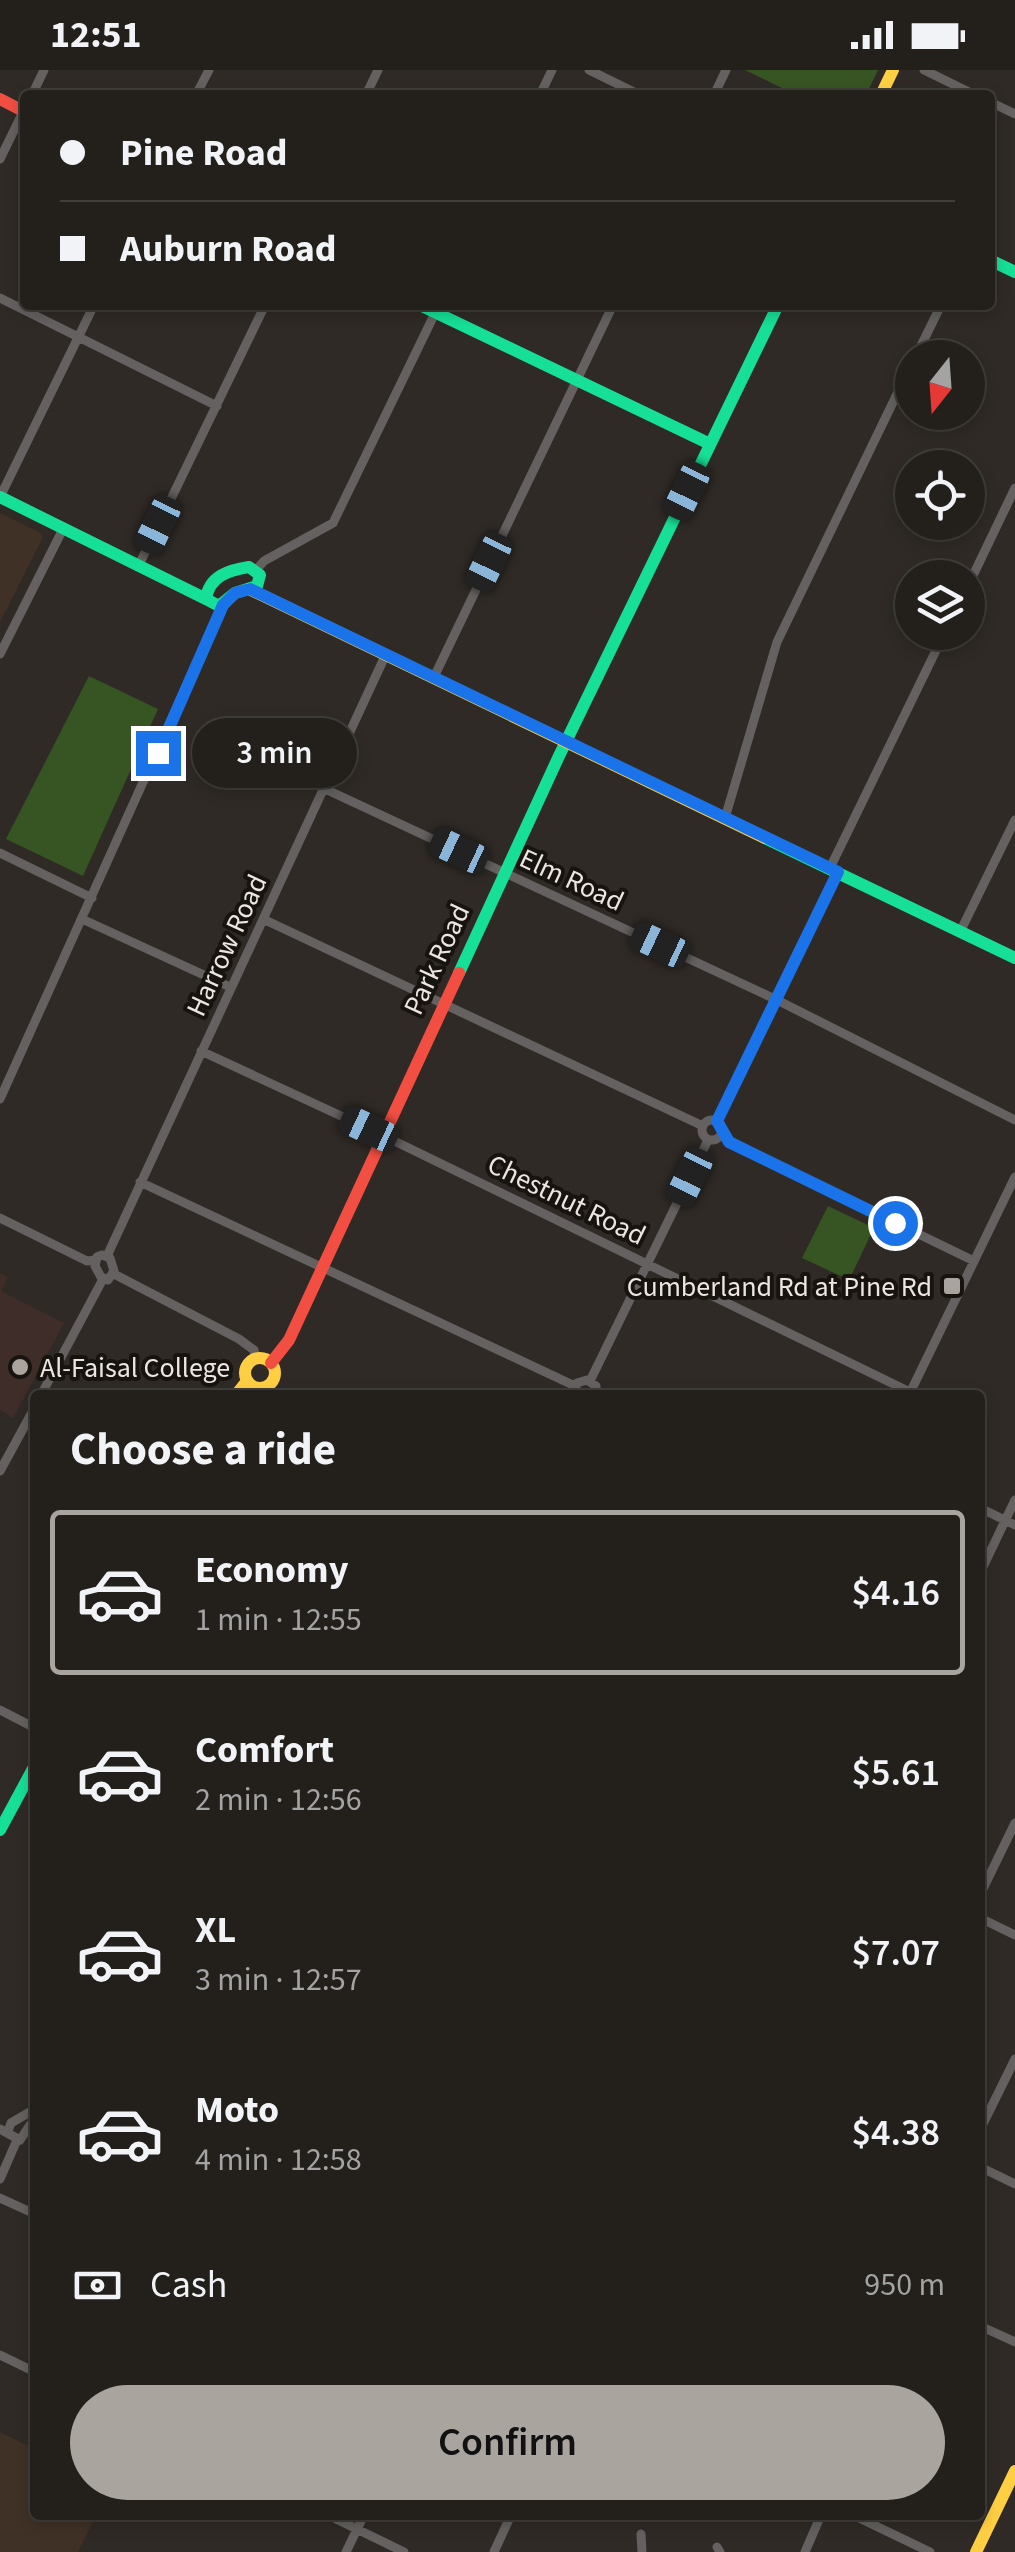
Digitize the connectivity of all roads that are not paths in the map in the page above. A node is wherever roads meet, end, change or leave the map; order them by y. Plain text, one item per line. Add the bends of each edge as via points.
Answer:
1 (589, 70) edge
2 (924, 70) edge
3 (630, 90) edge
4 (965, 90) edge
5 (20, 120) edge
6 (0, 159) edge
7 (23, 310) edge
8 (92, 310) edge
9 (263, 310) edge
10 (437, 310) edge
11 (439, 310) edge
12 (611, 310) edge
13 (776, 310) edge
14 (939, 310) edge
15 (78, 338) junction
16 (924, 340) edge
17 (576, 382) junction
18 (895, 399) edge
19 (217, 406) junction
20 (710, 444) junction
21 (1015, 488) edge
22 (0, 497) edge
23 (63, 529) junction
24 (980, 560) edge
25 (138, 567) junction
26 (256, 570) junction
27 (250, 589) junction
28 (206, 599) junction
29 (223, 605) junction
30 (937, 650) edge
31 (0, 654) edge
32 (386, 654) junction
33 (434, 677) junction
34 (566, 740) junction
35 (323, 788) junction
36 (724, 818) junction
37 (1015, 820) edge
38 (0, 852) edge
39 (834, 870) junction
40 (505, 872) junction
41 (92, 898) junction
42 (263, 918) junction
43 (82, 920) junction
44 (960, 932) junction
45 (1015, 958) edge
46 (230, 987) junction
47 (776, 1000) junction
48 (443, 1004) junction
49 (201, 1051) junction
50 (0, 1099) edge
51 (1015, 1120) edge
52 (717, 1121) junction
53 (703, 1126) junction
54 (382, 1134) junction
55 (722, 1135) junction
56 (708, 1140) junction
57 (1015, 1177) edge
58 (140, 1182) junction
59 (0, 1218) edge
60 (107, 1256) junction
61 (95, 1260) junction
62 (974, 1262) junction
63 (648, 1263) junction
64 (322, 1266) junction
65 (114, 1274) junction
66 (103, 1279) junction
67 (256, 1359) junction
68 (271, 1363) junction
69 (590, 1381) junction
70 (248, 1382) junction
71 (44, 1390) edge
72 (241, 1390) edge
73 (261, 1390) edge
74 (264, 1390) edge
75 (573, 1390) edge
76 (576, 1390) edge
77 (596, 1390) edge
78 (902, 1390) edge
79 (912, 1390) edge
80 (30, 1415) edge
81 (0, 1472) edge
82 (1015, 1500) edge
83 (985, 1510) edge
84 (1010, 1522) edge
85 (985, 1564) edge
86 (0, 1710) edge
87 (30, 1725) edge
88 (30, 1774) edge
89 (1015, 1823) edge
90 (0, 1830) edge
91 (985, 1886) edge
92 (985, 1920) edge
93 (1015, 1935) edge
94 (1015, 2058) edge
95 (30, 2111) edge
96 (985, 2120) edge
97 (30, 2126) edge
98 (4, 2130) edge
99 (17, 2140) junction
100 (985, 2169) edge
101 (0, 2180) edge
102 (1015, 2184) edge
103 (0, 2198) edge
104 (30, 2212) edge
105 (985, 2328) edge
106 (1015, 2342) edge
107 (0, 2355) edge
108 (30, 2370) edge
109 (1015, 2471) edge
110 (338, 2520) edge
111 (362, 2520) edge
112 (509, 2520) edge
113 (819, 2520) edge
114 (863, 2520) edge
115 (357, 2529) junction
116 (641, 2534) dead end
117 (346, 2552) edge
118 (404, 2552) edge
119 (494, 2552) edge
120 (642, 2552) edge
121 (805, 2552) edge
122 (930, 2552) edge
123 (976, 2552) edge

1 - 3 street
2 - 4 street
5 - 6 street
7 - 15 street
8 - 15 street
9 - 19 street
10 - 26 street via 333,523
11 - 17 street
12 - 17 street
13 - 20 street, Park Road
14 - 16 street
15 - 19 street
15 - 22 street
17 - 20 street
17 - 33 street
18 - 36 street via 777,642
19 - 25 street
20 - 34 street, Park Road
21 - 24 street
22 - 23 street
23 - 25 street
23 - 31 street
25 - 28 street
26 - 27 street via 259,582
26 - 28 street via 240,568 214,580
27 - 29 street
27 - 32 street
28 - 29 street
29 - 41 street
30 - 39 street
32 - 33 street
32 - 35 street, Harrow Road
33 - 34 street
34 - 36 street
34 - 40 street, Park Road
35 - 40 street, Elm Road
35 - 42 street, Harrow Road
36 - 39 street
37 - 44 street
38 - 41 street
39 - 44 street
39 - 47 street
40 - 47 street, Elm Road
40 - 48 street, Park Road
41 - 43 street
42 - 46 street, Harrow Road
42 - 48 street
43 - 46 street
43 - 50 street
44 - 45 street
46 - 49 street, Harrow Road
47 - 51 street, Elm Road
47 - 52 street
48 - 53 street
48 - 54 street, Park Road
49 - 54 street, Chestnut Road
49 - 58 street, Harrow Road
52 - 53 street
52 - 55 street
53 - 56 street
54 - 63 street, Chestnut Road
54 - 64 street, Park Road
55 - 56 street
55 - 62 street
56 - 63 street
57 - 62 street
58 - 60 street, Harrow Road
58 - 64 street
59 - 61 street
60 - 61 street
60 - 65 street
61 - 66 street
62 - 79 street
63 - 69 street
63 - 78 street, Chestnut Road
64 - 68 street, Park Road via 289,1340
64 - 75 street
65 - 66 street
65 - 67 street via 240,1339
66 - 71 street
67 - 68 street
67 - 70 street via 246,1368
68 - 74 street via 274,1378
69 - 76 street via 580,1381
69 - 77 street
70 - 72 street
70 - 73 street
80 - 81 street
82 - 84 street
83 - 84 street
84 - 85 street
86 - 87 street
88 - 90 street
89 - 91 street
92 - 93 street
94 - 96 street
95 - 98 street
97 - 99 street
98 - 99 street
99 - 101 street
100 - 102 street
103 - 104 street
105 - 106 street
107 - 108 street
109 - 123 street
110 - 115 street
111 - 115 street
112 - 119 street
113 - 121 street
114 - 122 street
115 - 117 street
115 - 118 street
116 - 120 street

